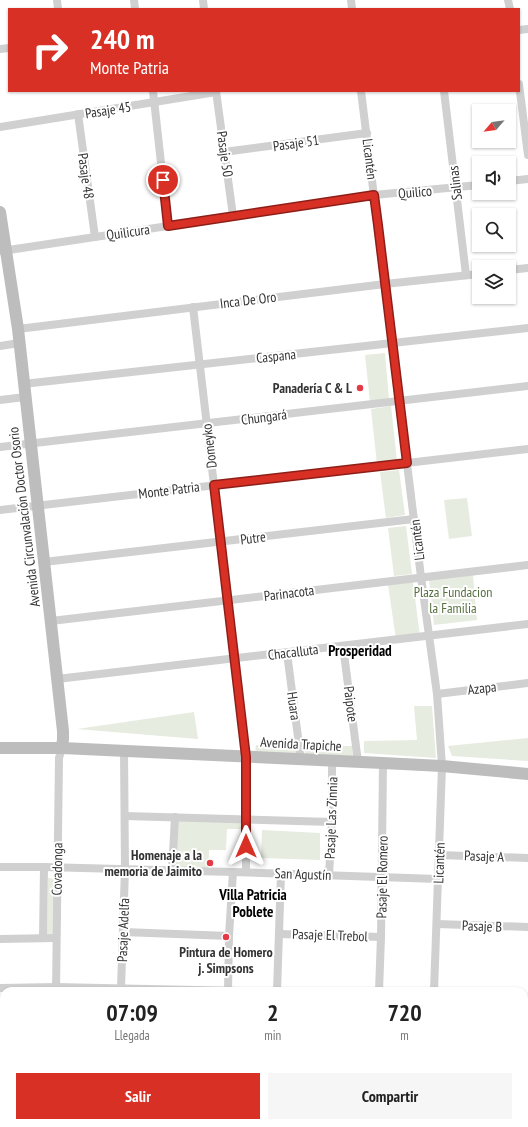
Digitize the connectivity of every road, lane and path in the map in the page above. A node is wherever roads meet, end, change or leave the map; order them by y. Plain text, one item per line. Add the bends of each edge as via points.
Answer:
1 (520, 88) edge
2 (153, 92) edge
3 (216, 92) edge
4 (362, 92) edge
5 (444, 92) edge
6 (154, 102) junction
7 (525, 106) edge
8 (78, 114) junction
9 (0, 127) edge
10 (367, 133) junction
11 (224, 152) junction
12 (528, 155) edge
13 (528, 179) edge
14 (516, 181) edge
15 (472, 186) edge
16 (456, 188) junction
17 (374, 195) junction
18 (0, 212) edge
19 (233, 216) junction
20 (168, 226) junction
21 (95, 237) junction
22 (3, 251) edge
23 (528, 268) edge
24 (516, 269) edge
25 (466, 275) junction
26 (472, 275) edge
27 (385, 284) junction
28 (193, 307) junction
29 (528, 328) edge
30 (18, 329) junction
31 (19, 343) junction
32 (392, 343) junction
33 (0, 346) edge
34 (200, 364) junction
35 (24, 384) junction
36 (528, 386) edge
37 (25, 397) junction
38 (0, 400) edge
39 (400, 401) junction
40 (206, 423) junction
41 (30, 444) junction
42 (0, 447) edge
43 (528, 449) edge
44 (407, 463) junction
45 (214, 485) junction
46 (37, 505) junction
47 (0, 510) edge
48 (414, 519) junction
49 (221, 542) junction
50 (44, 562) junction
51 (528, 565) edge
52 (421, 578) junction
53 (228, 600) junction
54 (51, 621) junction
55 (528, 624) edge
56 (428, 635) junction
57 (343, 646) junction
58 (287, 653) junction
59 (234, 659) junction
60 (57, 679) junction
61 (528, 683) edge
62 (437, 694) junction
63 (0, 748) edge
64 (62, 748) junction
65 (124, 751) junction
66 (246, 757) junction
67 (301, 760) junction
68 (332, 761) junction
69 (358, 762) junction
70 (383, 763) junction
71 (442, 766) junction
72 (528, 774) edge
73 (125, 816) junction
74 (175, 817) junction
75 (246, 819) junction
76 (332, 822) junction
77 (439, 855) junction
78 (528, 858) edge
79 (0, 867) edge
80 (44, 867) junction
81 (57, 867) junction
82 (125, 869) junction
83 (172, 870) junction
84 (233, 872) junction
85 (246, 872) junction
86 (281, 874) junction
87 (329, 875) junction
88 (381, 877) junction
89 (438, 878) junction
90 (437, 924) junction
91 (528, 927) edge
92 (123, 932) junction
93 (279, 934) junction
94 (229, 936) junction
95 (381, 937) junction
96 (43, 938) junction
97 (56, 938) junction
98 (0, 939) edge
99 (56, 987) edge
100 (121, 987) edge
101 (228, 987) edge
102 (277, 987) edge
103 (379, 987) edge
104 (434, 987) edge

1 - 7 street
2 - 6 street
3 - 6 street, Pasaje 45
3 - 11 street, Pasaje 50
4 - 10 street, Licantén
5 - 16 street, Salinas
6 - 8 street, Pasaje 45
6 - 20 street
7 - 12 street
8 - 9 street, Pasaje 45
8 - 21 street, Pasaje 48
10 - 11 street, Pasaje 51
10 - 17 street, Licantén
11 - 19 street, Pasaje 50
13 - 14 street
15 - 16 street, Quilico
16 - 17 street, Quilico
16 - 25 street, Salinas
17 - 19 street, Quilicura
17 - 27 street, Licantén
18 - 22 street, Avenida Circunvalación Doctor Osorio
19 - 20 street, Quilicura
20 - 21 street, Quilicura
21 - 22 street, Quilicura
22 - 30 street, Avenida Circunvalación Doctor Osorio
23 - 24 street
25 - 26 street, Inca De Oro
25 - 27 street, Inca De Oro
27 - 28 street, Inca De Oro
27 - 32 street, Licantén
28 - 30 street, Inca De Oro
28 - 34 street, Domeyko
29 - 32 street, Caspana
30 - 31 street, Avenida Circunvalación Doctor Osorio
31 - 33 street
31 - 35 street, Avenida Circunvalación Doctor Osorio
32 - 34 street, Caspana
32 - 39 street, Licantén
34 - 35 street, Caspana
34 - 40 street, Domeyko
35 - 37 street, Avenida Circunvalación Doctor Osorio
36 - 39 street, Chungará
37 - 38 street
37 - 41 street, Avenida Circunvalación Doctor Osorio
39 - 40 street, Chungará
39 - 44 street, Licantén
40 - 41 street, Chungará
40 - 45 street, Domeyko
41 - 42 street, Chungará
41 - 46 street, Avenida Circunvalación Doctor Osorio
43 - 44 street, Monte Patria
44 - 45 street, Monte Patria
44 - 48 street, Licantén
45 - 46 street, Monte Patria
45 - 49 street, Domeyko
46 - 47 street, Monte Patria
46 - 50 street, Avenida Circunvalación Doctor Osorio
48 - 49 street, Putre
48 - 52 street, Licantén
49 - 50 street, Putre
49 - 53 street, Domeyko
50 - 54 street, Avenida Circunvalación Doctor Osorio
51 - 52 street, Parinacota
52 - 53 street, Parinacota
52 - 56 street, Licantén
53 - 54 street, Parinacota
53 - 59 street, Domeyko
54 - 60 street, Avenida Circunvalación Doctor Osorio
55 - 56 street, Chacalluta
56 - 57 street, Chacalluta
56 - 62 street, Licantén
57 - 58 street, Chacalluta
57 - 69 street, Paipote
58 - 59 street, Chacalluta
58 - 67 street, Huara
59 - 60 street, Chacalluta
59 - 66 street, Domeyko
60 - 64 street, Avenida Circunvalación Doctor Osorio via 63,731
61 - 62 street, Azapa
62 - 71 street, Licantén
63 - 64 street, Avenida Trapiche
64 - 65 street, Avenida Trapiche
64 - 81 street, Covadonga via 59,758
65 - 66 street, Avenida Trapiche
65 - 73 street, Pasaje Adelfa
66 - 67 street, Avenida Trapiche
66 - 75 street, Domeyko
67 - 68 street, Avenida Trapiche
68 - 69 street, Avenida Trapiche
68 - 76 street, Pasaje Las Zinnia
69 - 70 street, Avenida Trapiche
70 - 71 street, Avenida Trapiche
70 - 88 street, Pasaje El Romero
71 - 72 street, Avenida Trapiche
71 - 77 street, Licantén
73 - 74 street
73 - 82 street, Pasaje Adelfa
74 - 75 street
74 - 83 street
75 - 76 street
75 - 85 street, Domeyko
76 - 87 street, Pasaje Las Zinnia
77 - 78 street, Pasaje A
77 - 89 street, Licantén
79 - 80 street, San Agustín
80 - 81 street, San Agustín
80 - 96 street
81 - 82 street, San Agustín
81 - 97 street, Covadonga
82 - 83 street, San Agustín
82 - 92 street, Pasaje Adelfa
83 - 84 street, San Agustín
84 - 85 street, San Agustín
84 - 94 street
85 - 86 street, San Agustín
86 - 87 street, San Agustín
86 - 93 street
87 - 88 street, San Agustín
88 - 89 street, San Agustín
88 - 95 street, Pasaje El Romero
89 - 90 street, Licantén
90 - 91 street, Pasaje B
90 - 104 street, Licantén
92 - 94 street
92 - 100 street, Pasaje Adelfa
93 - 95 street, Pasaje El Trebol
93 - 102 street
94 - 101 street
95 - 103 street, Pasaje El Romero
96 - 97 street
96 - 98 street
97 - 99 street, Covadonga

